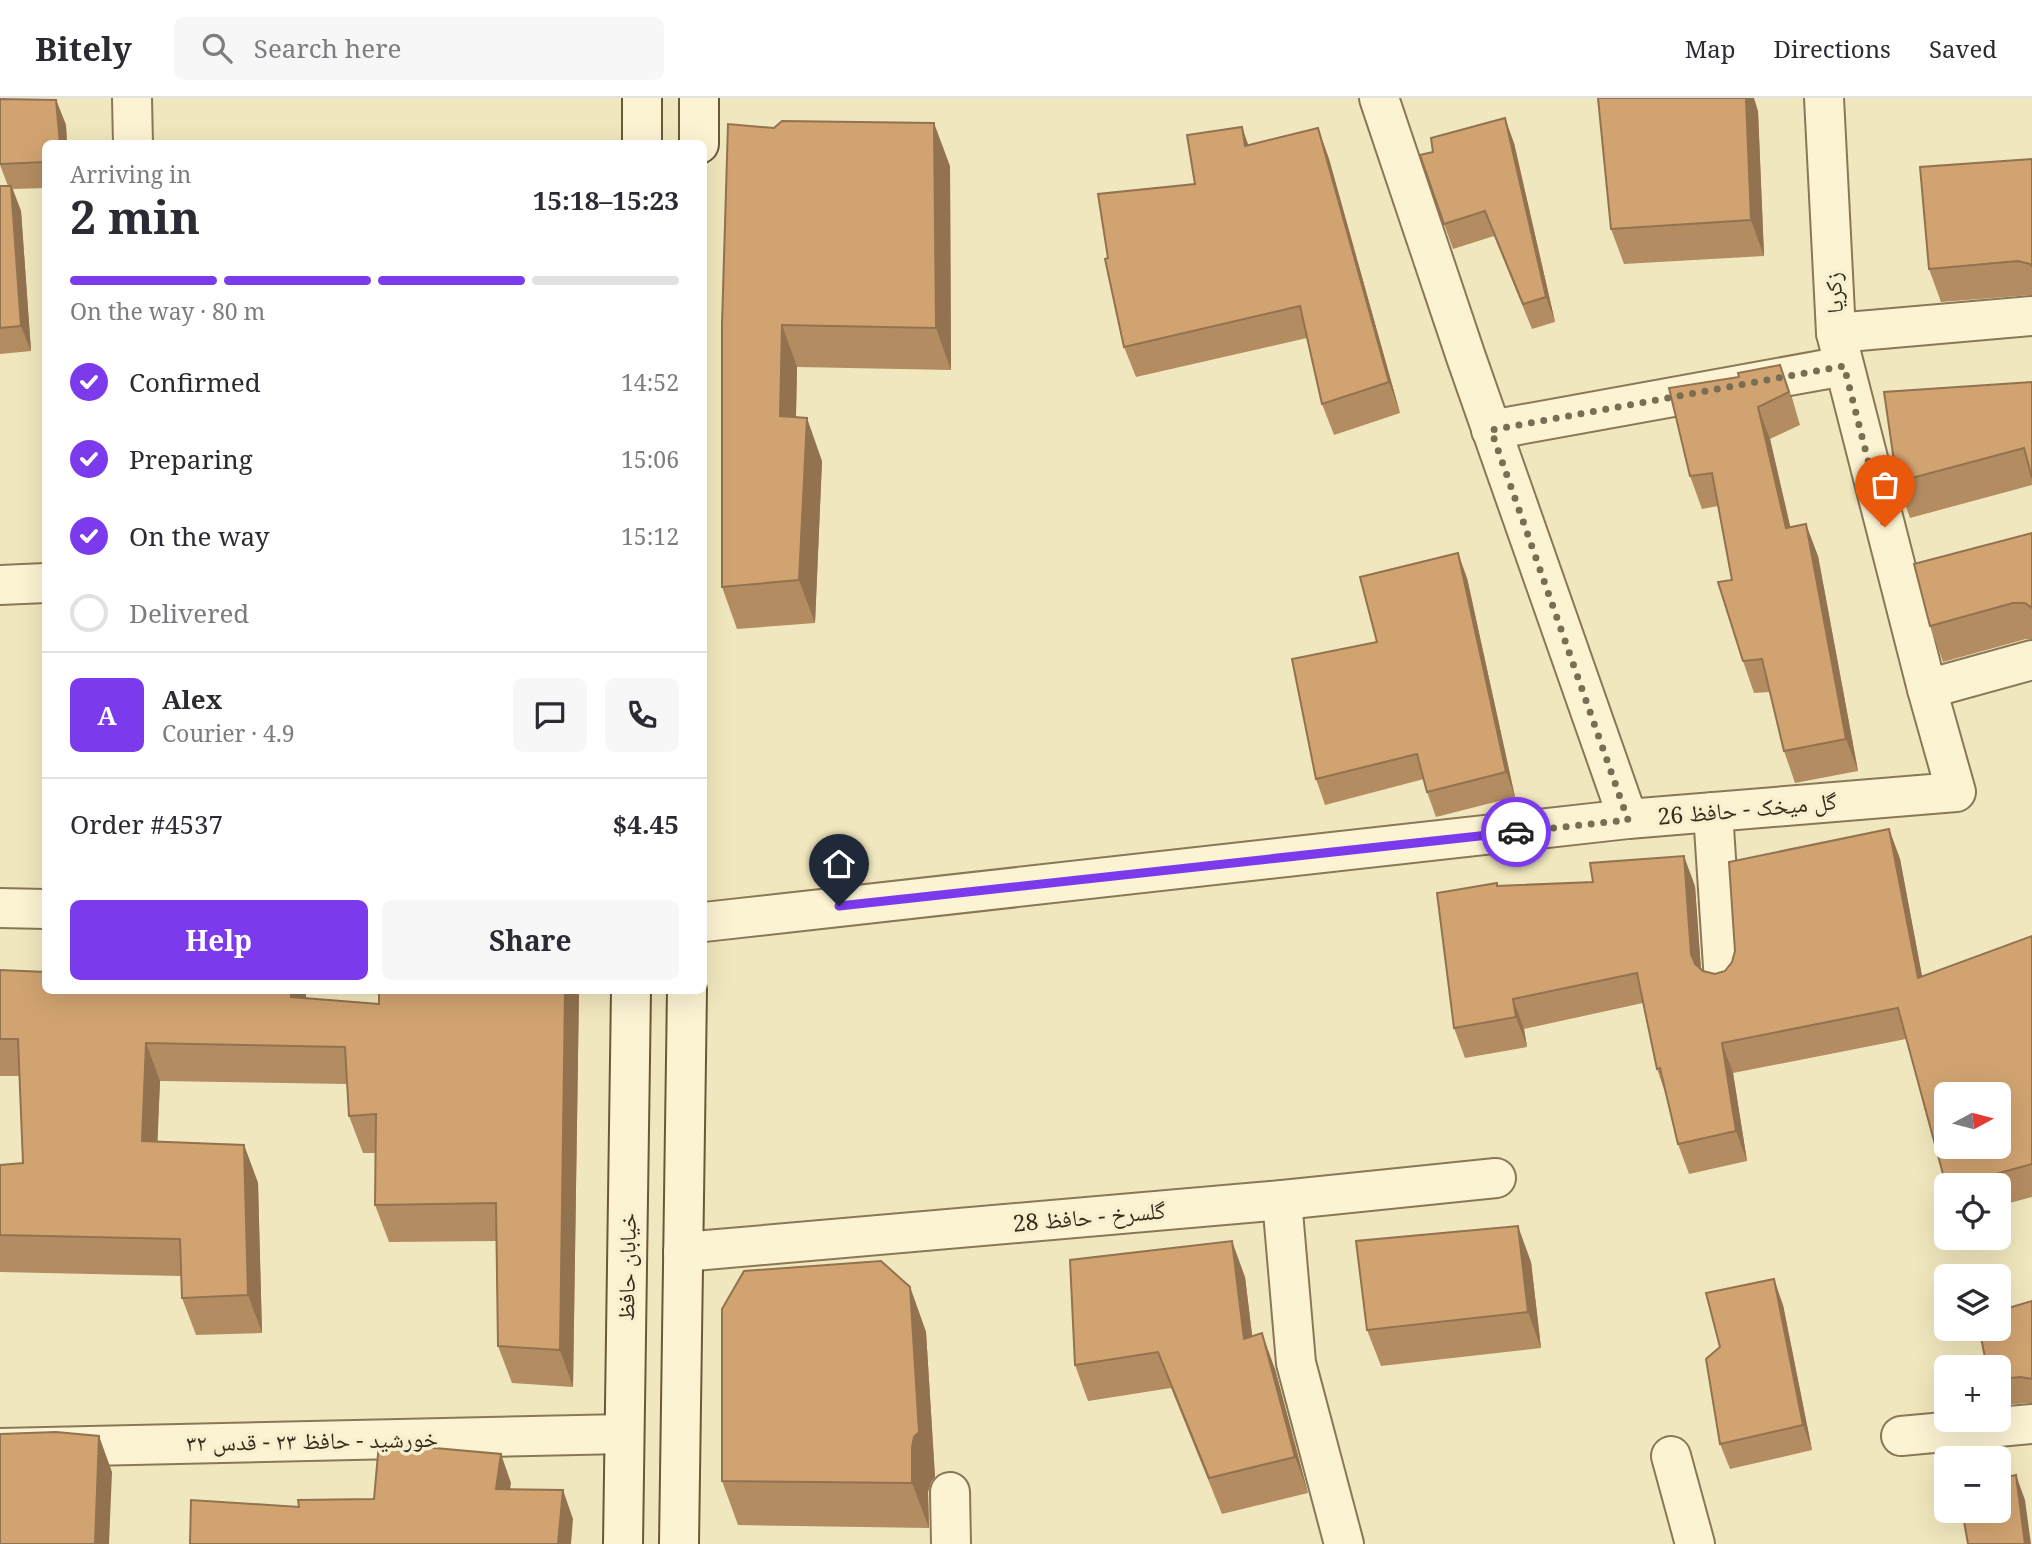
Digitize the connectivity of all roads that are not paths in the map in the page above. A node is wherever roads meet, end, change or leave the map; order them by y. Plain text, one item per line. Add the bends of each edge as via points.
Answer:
1 (132, 98) edge
2 (642, 98) edge
3 (699, 98) edge
4 (1379, 98) edge
5 (1824, 98) edge
6 (133, 140) edge
7 (642, 140) edge
8 (699, 140) edge
9 (2032, 316) edge
10 (1840, 349) junction
11 (1491, 430) junction
12 (42, 583) edge
13 (0, 585) edge
14 (2032, 660) edge
15 (1927, 689) junction
16 (1713, 812) junction
17 (1628, 820) junction
18 (0, 908) edge
19 (42, 909) edge
20 (707, 922) edge
21 (1724, 982) edge
22 (631, 994) edge
23 (687, 994) edge
24 (1496, 1178) dead end
25 (1282, 1200) junction
26 (683, 1252) junction
27 (2032, 1424) edge
28 (624, 1434) junction
29 (1901, 1436) dead end
30 (0, 1448) edge
31 (1671, 1456) dead end
32 (950, 1492) dead end
33 (623, 1544) edge
34 (679, 1544) edge
35 (951, 1544) edge
36 (1344, 1544) edge
37 (1695, 1544) edge

1 - 6 street
2 - 7 street
3 - 8 street
4 - 11 street
5 - 10 street, زکریا
9 - 10 street, زکریا
10 - 11 street
10 - 15 street
11 - 17 street
12 - 13 street
14 - 15 street
15 - 16 street, گل میخک - حافظ 26 via 1956,792
16 - 17 street, گل میخک - حافظ 26
16 - 21 street
17 - 20 street, گل میخک - حافظ 26
18 - 19 street
22 - 28 street, خیابان حافظ
23 - 26 street
24 - 25 street, گلسرخ - حافظ 28
25 - 26 street, گلسرخ - حافظ 28
25 - 36 street via 1296,1363
26 - 34 street
27 - 29 street
28 - 30 street, خورشید - حافظ ۲۳ - قدس ۳۲
28 - 33 street, خیابان حافظ
31 - 37 street
32 - 35 street

